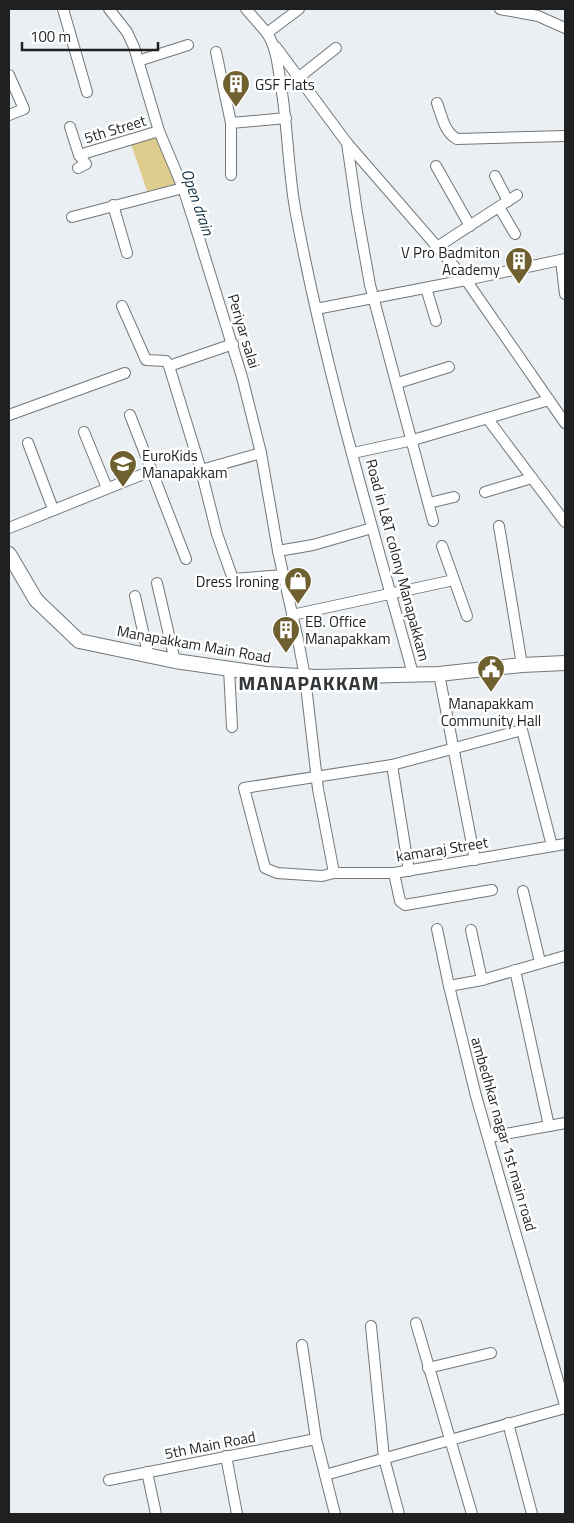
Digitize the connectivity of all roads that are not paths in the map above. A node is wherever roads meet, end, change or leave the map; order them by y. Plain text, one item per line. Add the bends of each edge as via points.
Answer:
1 (63, 9) edge
2 (109, 9) edge
3 (246, 9) edge
4 (299, 9) edge
5 (500, 9) edge
6 (565, 28) edge
7 (267, 32) junction
8 (188, 45) dead end
9 (275, 46) junction
10 (336, 48) dead end
11 (216, 52) dead end
12 (138, 61) junction
13 (9, 75) edge
14 (298, 78) junction
15 (87, 92) dead end
16 (437, 103) dead end
17 (9, 115) edge
18 (286, 118) junction
19 (231, 122) junction
20 (70, 127) dead end
21 (159, 131) junction
22 (565, 136) edge
23 (347, 143) junction
24 (79, 155) junction
25 (436, 166) dead end
26 (78, 168) dead end
27 (231, 175) dead end
28 (495, 176) dead end
29 (183, 188) junction
30 (518, 195) dead end
31 (508, 201) junction
32 (113, 205) junction
33 (499, 207) junction
34 (72, 217) dead end
35 (470, 226) junction
36 (514, 234) dead end
37 (437, 247) junction
38 (127, 253) dead end
39 (563, 259) edge
40 (466, 280) junction
41 (426, 288) junction
42 (565, 294) edge
43 (375, 298) junction
44 (122, 306) dead end
45 (316, 309) junction
46 (436, 321) dead end
47 (233, 344) junction
48 (169, 366) junction
49 (449, 367) dead end
50 (125, 373) dead end
51 (398, 383) junction
52 (549, 400) junction
53 (130, 414) dead end
54 (9, 415) edge
55 (487, 418) junction
56 (565, 423) edge
57 (84, 432) dead end
58 (413, 440) junction
59 (28, 443) dead end
60 (261, 452) junction
61 (354, 453) junction
62 (201, 470) junction
63 (152, 471) junction
64 (532, 478) junction
65 (107, 488) junction
66 (485, 492) dead end
67 (454, 497) dead end
68 (429, 504) junction
69 (53, 509) junction
70 (433, 521) dead end
71 (565, 522) edge
72 (498, 526) dead end
73 (9, 528) edge
74 (372, 528) junction
75 (442, 546) dead end
76 (278, 551) junction
77 (9, 554) edge
78 (186, 559) dead end
79 (284, 574) junction
80 (454, 580) junction
81 (157, 582) dead end
82 (390, 593) junction
83 (135, 596) dead end
84 (292, 615) junction
85 (467, 616) dead end
86 (148, 654) junction
87 (175, 661) junction
88 (565, 664) edge
89 (522, 665) junction
90 (230, 669) junction
91 (413, 674) junction
92 (439, 674) junction
93 (305, 677) junction
94 (232, 727) dead end
95 (454, 748) junction
96 (392, 766) junction
97 (316, 776) junction
98 (565, 844) edge
99 (552, 846) junction
100 (475, 860) junction
101 (409, 871) junction
102 (334, 873) junction
103 (394, 873) junction
104 (492, 890) dead end
105 (523, 891) dead end
106 (438, 929) dead end
107 (471, 930) dead end
108 (565, 956) edge
109 (540, 962) junction
110 (515, 970) junction
111 (482, 980) junction
112 (449, 986) junction
113 (565, 1123) edge
114 (549, 1126) junction
115 (489, 1137) junction
116 (416, 1323) dead end
117 (371, 1326) dead end
118 (302, 1345) dead end
119 (491, 1354) dead end
120 (428, 1368) junction
121 (565, 1407) edge
122 (508, 1423) junction
123 (316, 1439) junction
124 (449, 1439) junction
125 (226, 1456) junction
126 (384, 1458) junction
127 (147, 1472) junction
128 (325, 1475) junction
129 (108, 1480) dead end
130 (156, 1514) edge
131 (238, 1514) edge
132 (335, 1514) edge
133 (399, 1514) edge
134 (472, 1514) edge
135 (532, 1514) edge

1 - 15 street
2 - 12 street, Periyar salai via 127,32
3 - 7 street, Road in L&T colony Manapakkam
4 - 7 street
5 - 6 street via 538,16
7 - 9 street, Road in L&T colony Manapakkam
8 - 12 street
9 - 14 street, Road in L&T colony Manapakkam
9 - 18 street, Road in L&T colony Manapakkam
10 - 14 street
11 - 19 street
12 - 21 street, Periyar salai
13 - 17 street via 24,110
14 - 23 street, Road in L&T colony Manapakkam
16 - 22 street via 446,127 457,139
18 - 19 street
18 - 45 street, Road in L&T colony Manapakkam via 296,212
19 - 27 street
20 - 24 street
21 - 24 street, 5th Street
21 - 29 street, Periyar salai
23 - 37 street, Road in L&T colony Manapakkam
23 - 43 street, Road in L&T colony Manapakkam via 356,212
24 - 26 street via 86,164
25 - 35 street
28 - 31 street
29 - 32 street
29 - 47 street, Periyar salai
30 - 31 street
31 - 33 street
32 - 34 street
32 - 38 street
33 - 35 street
33 - 36 street
35 - 37 street
37 - 40 street, Road in L&T colony Manapakkam
39 - 40 street
39 - 42 street
40 - 41 street
40 - 52 street, Road in L&T colony Manapakkam
41 - 43 street
41 - 46 street
43 - 45 street
43 - 51 street, Road in L&T colony Manapakkam
44 - 48 street via 146,360 166,361
45 - 61 street, Road in L&T colony Manapakkam
47 - 48 street
47 - 60 street, Periyar salai
48 - 62 street
49 - 51 street
50 - 54 street
51 - 58 street, Road in L&T colony Manapakkam
52 - 55 street, Road in L&T colony Manapakkam
52 - 56 street, Road in L&T colony Manapakkam
53 - 63 street
55 - 58 street, Road in L&T colony Manapakkam
55 - 64 street
57 - 65 street
58 - 61 street, Road in L&T colony Manapakkam
58 - 68 street
59 - 69 street
60 - 62 street
60 - 76 street, Periyar salai
61 - 74 street, Road in L&T colony Manapakkam
62 - 79 street via 217,534 233,579
63 - 65 street
63 - 78 street
64 - 66 street
64 - 71 street
65 - 69 street
67 - 68 street
68 - 70 street
69 - 73 street
72 - 89 street
74 - 76 street
74 - 82 street, Road in L&T colony Manapakkam
75 - 80 street
76 - 79 street, Periyar salai
77 - 86 main road, Manapakkam Main Road via 36,600 79,641
79 - 84 street, Periyar salai
80 - 82 street
80 - 85 street
81 - 87 street
82 - 84 street
82 - 91 street, Road in L&T colony Manapakkam
83 - 86 street
84 - 93 street, Periyar salai
86 - 87 main road, Manapakkam Main Road
87 - 90 main road, Manapakkam Main Road
88 - 89 main road, Manapakkam Main Road
89 - 92 main road, Manapakkam Main Road
90 - 93 main road, Manapakkam Main Road
90 - 94 street
91 - 92 main road, Manapakkam Main Road
91 - 93 main road, Manapakkam Main Road
92 - 95 street
93 - 97 street, Periyar salai
95 - 96 street
95 - 99 street via 522,730
95 - 100 street
96 - 97 street
96 - 101 street
97 - 102 street, Periyar salai
97 - 102 street, kamaraj Street via 244,788 265,868 277,873 322,876
98 - 99 street, kamaraj Street
99 - 100 street, kamaraj Street
100 - 101 street, kamaraj Street
101 - 103 street, kamaraj Street
102 - 103 street, kamaraj Street
103 - 104 street via 400,901 405,906
105 - 109 street
106 - 112 street, ambedhkar nagar 1st main road
107 - 111 street
108 - 109 street
109 - 110 street
110 - 111 street
110 - 114 street
111 - 112 street
112 - 115 street, ambedhkar nagar 1st main road
113 - 114 street
114 - 115 street
115 - 121 street, ambedhkar nagar 1st main road
116 - 120 street
117 - 126 street
118 - 123 street
119 - 120 street
120 - 124 street
121 - 122 street
122 - 124 street
122 - 135 street
123 - 125 street, 5th Main Road
123 - 128 street
124 - 126 street
124 - 134 street
125 - 127 street, 5th Main Road
125 - 131 street
126 - 128 street
126 - 133 street
127 - 129 street, 5th Main Road
127 - 130 street
128 - 132 street

